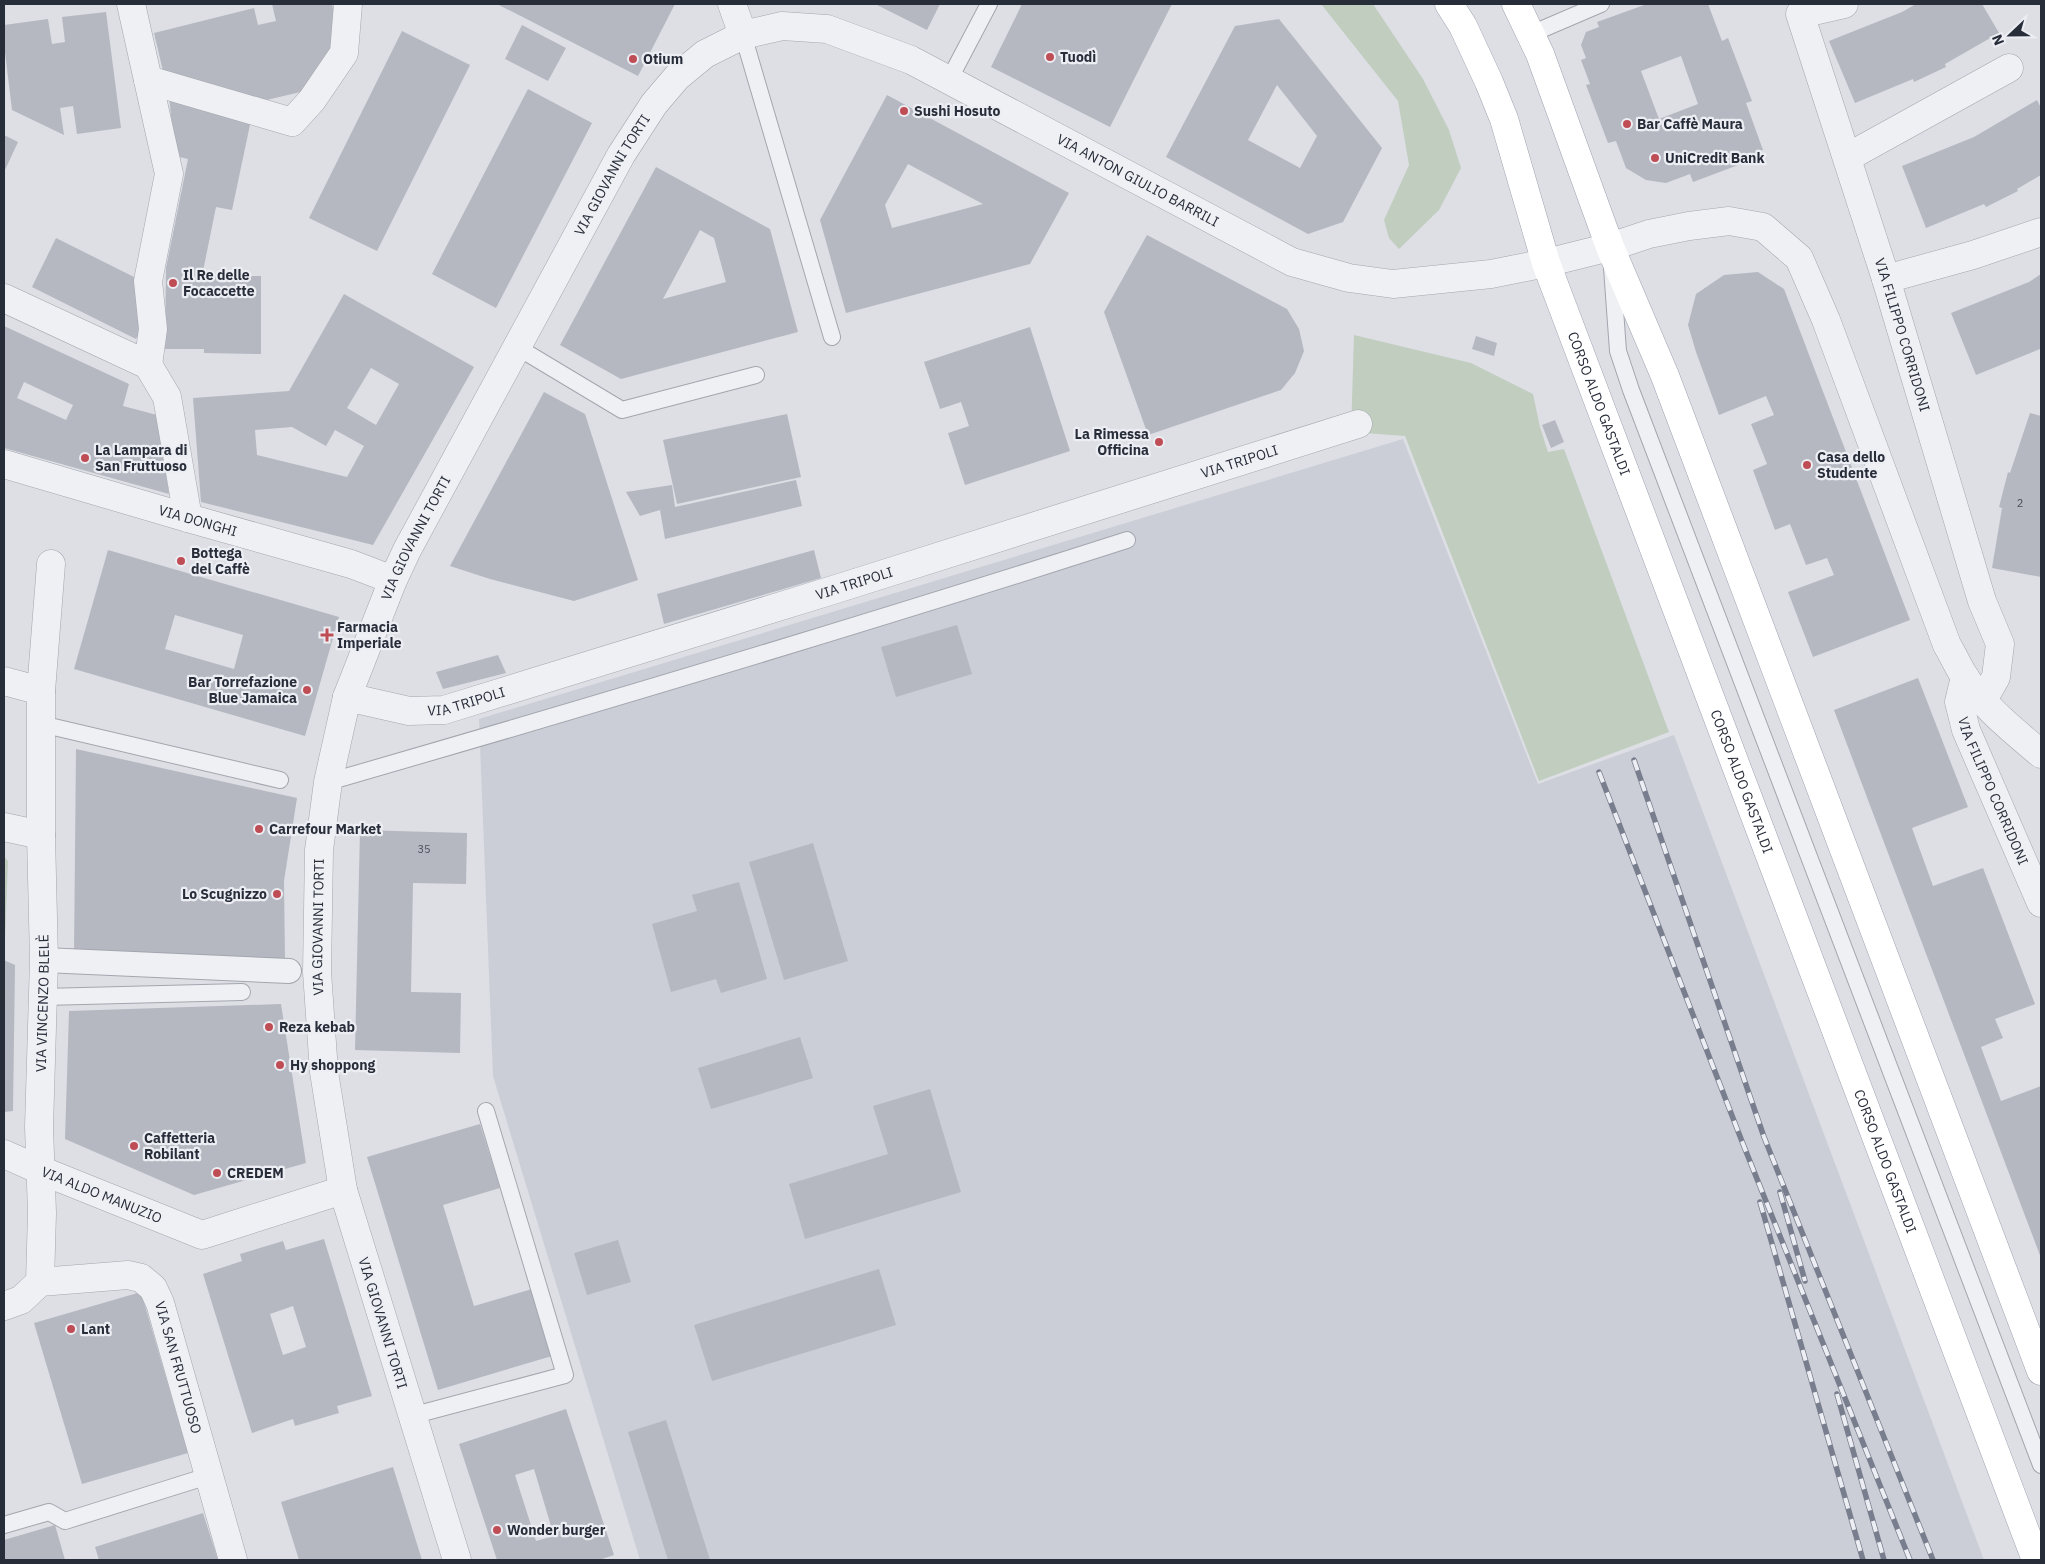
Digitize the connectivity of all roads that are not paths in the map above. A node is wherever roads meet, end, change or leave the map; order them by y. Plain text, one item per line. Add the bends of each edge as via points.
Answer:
1 (131, 4) edge
2 (348, 4) edge
3 (732, 4) edge
4 (989, 4) edge
5 (1449, 4) edge
6 (1516, 4) edge
7 (1601, 4) edge
8 (1844, 4) edge
9 (1531, 34) junction
10 (743, 35) junction
11 (2009, 68) dead end
12 (148, 80) junction
13 (949, 80) junction
14 (1848, 157) junction
15 (2041, 232) edge
16 (1610, 247) junction
17 (1546, 263) junction
18 (1886, 279) junction
19 (4, 298) edge
20 (832, 337) dead end
21 (517, 347) junction
22 (148, 366) junction
23 (756, 375) dead end
24 (1358, 424) dead end
25 (4, 464) edge
26 (188, 518) junction
27 (1127, 540) dead end
28 (51, 564) dead end
29 (393, 580) junction
30 (1965, 677) junction
31 (4, 681) edge
32 (41, 691) junction
33 (347, 697) junction
34 (1983, 700) junction
35 (41, 724) junction
36 (2041, 754) edge
37 (280, 780) dead end
38 (328, 782) junction
39 (4, 827) edge
40 (41, 835) junction
41 (2041, 903) edge
42 (44, 960) junction
43 (289, 971) dead end
44 (242, 992) dead end
45 (43, 997) junction
46 (486, 1111) dead end
47 (4, 1154) edge
48 (40, 1170) junction
49 (344, 1190) junction
50 (40, 1282) junction
51 (4, 1306) edge
52 (2041, 1371) edge
53 (411, 1416) junction
54 (2041, 1465) edge
55 (208, 1476) junction
56 (4, 1525) edge
57 (233, 1560) edge
58 (457, 1560) edge
59 (2036, 1560) edge

1 - 12 street
2 - 12 street via 344,53 312,100 292,122
3 - 10 street
4 - 13 lane
5 - 17 main road, CORSO ALDO GASTALDI via 1463,26 1504,119
6 - 9 main road
7 - 9 lane
8 - 14 street, VIA FILIPPO CORRIDONI via 1800,14
9 - 16 main road
10 - 13 street, VIA ANTON GIULIO BARRILI via 782,26 827,29 911,60
10 - 20 lane
10 - 21 street, VIA GIOVANNI TORTI via 705,54 677,77 654,104 621,155
11 - 14 street
12 - 22 street via 169,174 148,281 153,329
13 - 17 street, VIA ANTON GIULIO BARRILI via 1292,262 1349,278 1393,284 1491,274
14 - 18 street, VIA FILIPPO CORRIDONI
15 - 18 street via 1974,255
16 - 17 street, VIA FILIPPO CORRIDONI
16 - 30 street, VIA FILIPPO CORRIDONI via 1648,234 1729,221 1763,227 1799,258 1826,320 1947,645
16 - 52 main road via 1664,376
16 - 54 lane via 1618,352 1631,390
17 - 59 main road, CORSO ALDO GASTALDI
18 - 34 street, VIA FILIPPO CORRIDONI via 1982,601 2000,644 1996,676
19 - 22 street
21 - 23 lane via 622,410
21 - 29 street, VIA GIOVANNI TORTI
22 - 26 street via 167,397
24 - 33 street, VIA TRIPOLI via 444,710 409,711
25 - 26 street, VIA DONGHI
26 - 29 street, VIA DONGHI via 352,564
27 - 38 lane via 916,607
28 - 32 street, VIA VINCENZO BLELÈ
29 - 33 street, VIA GIOVANNI TORTI
30 - 34 street, VIA FILIPPO CORRIDONI
30 - 41 street, VIA FILIPPO CORRIDONI via 1959,702 1966,730
31 - 32 street
32 - 35 street, VIA VINCENZO BLELÈ
33 - 38 street, VIA GIOVANNI TORTI
34 - 36 street, VIA FILIPPO CORRIDONI
35 - 37 lane
35 - 40 street, VIA VINCENZO BLELÈ
38 - 49 street, VIA GIOVANNI TORTI via 318,850 317,972 324,1072
39 - 40 street
40 - 42 street, VIA VINCENZO BLELÈ
42 - 43 street
42 - 45 street, VIA VINCENZO BLELÈ
44 - 45 lane
45 - 48 street, VIA VINCENZO BLELÈ
46 - 53 lane via 564,1375
47 - 48 street, VIA ALDO MANUZIO
48 - 49 street, VIA ALDO MANUZIO via 202,1235
48 - 50 street, VIA VINCENZO BLELÈ
49 - 53 street, VIA GIOVANNI TORTI
50 - 51 street via 21,1300
50 - 55 street, VIA SAN FRUTTUOSO via 128,1275 141,1278 153,1288 160,1303
53 - 58 street, VIA GIOVANNI TORTI
55 - 56 lane via 65,1521 50,1512
55 - 57 street, VIA SAN FRUTTUOSO

